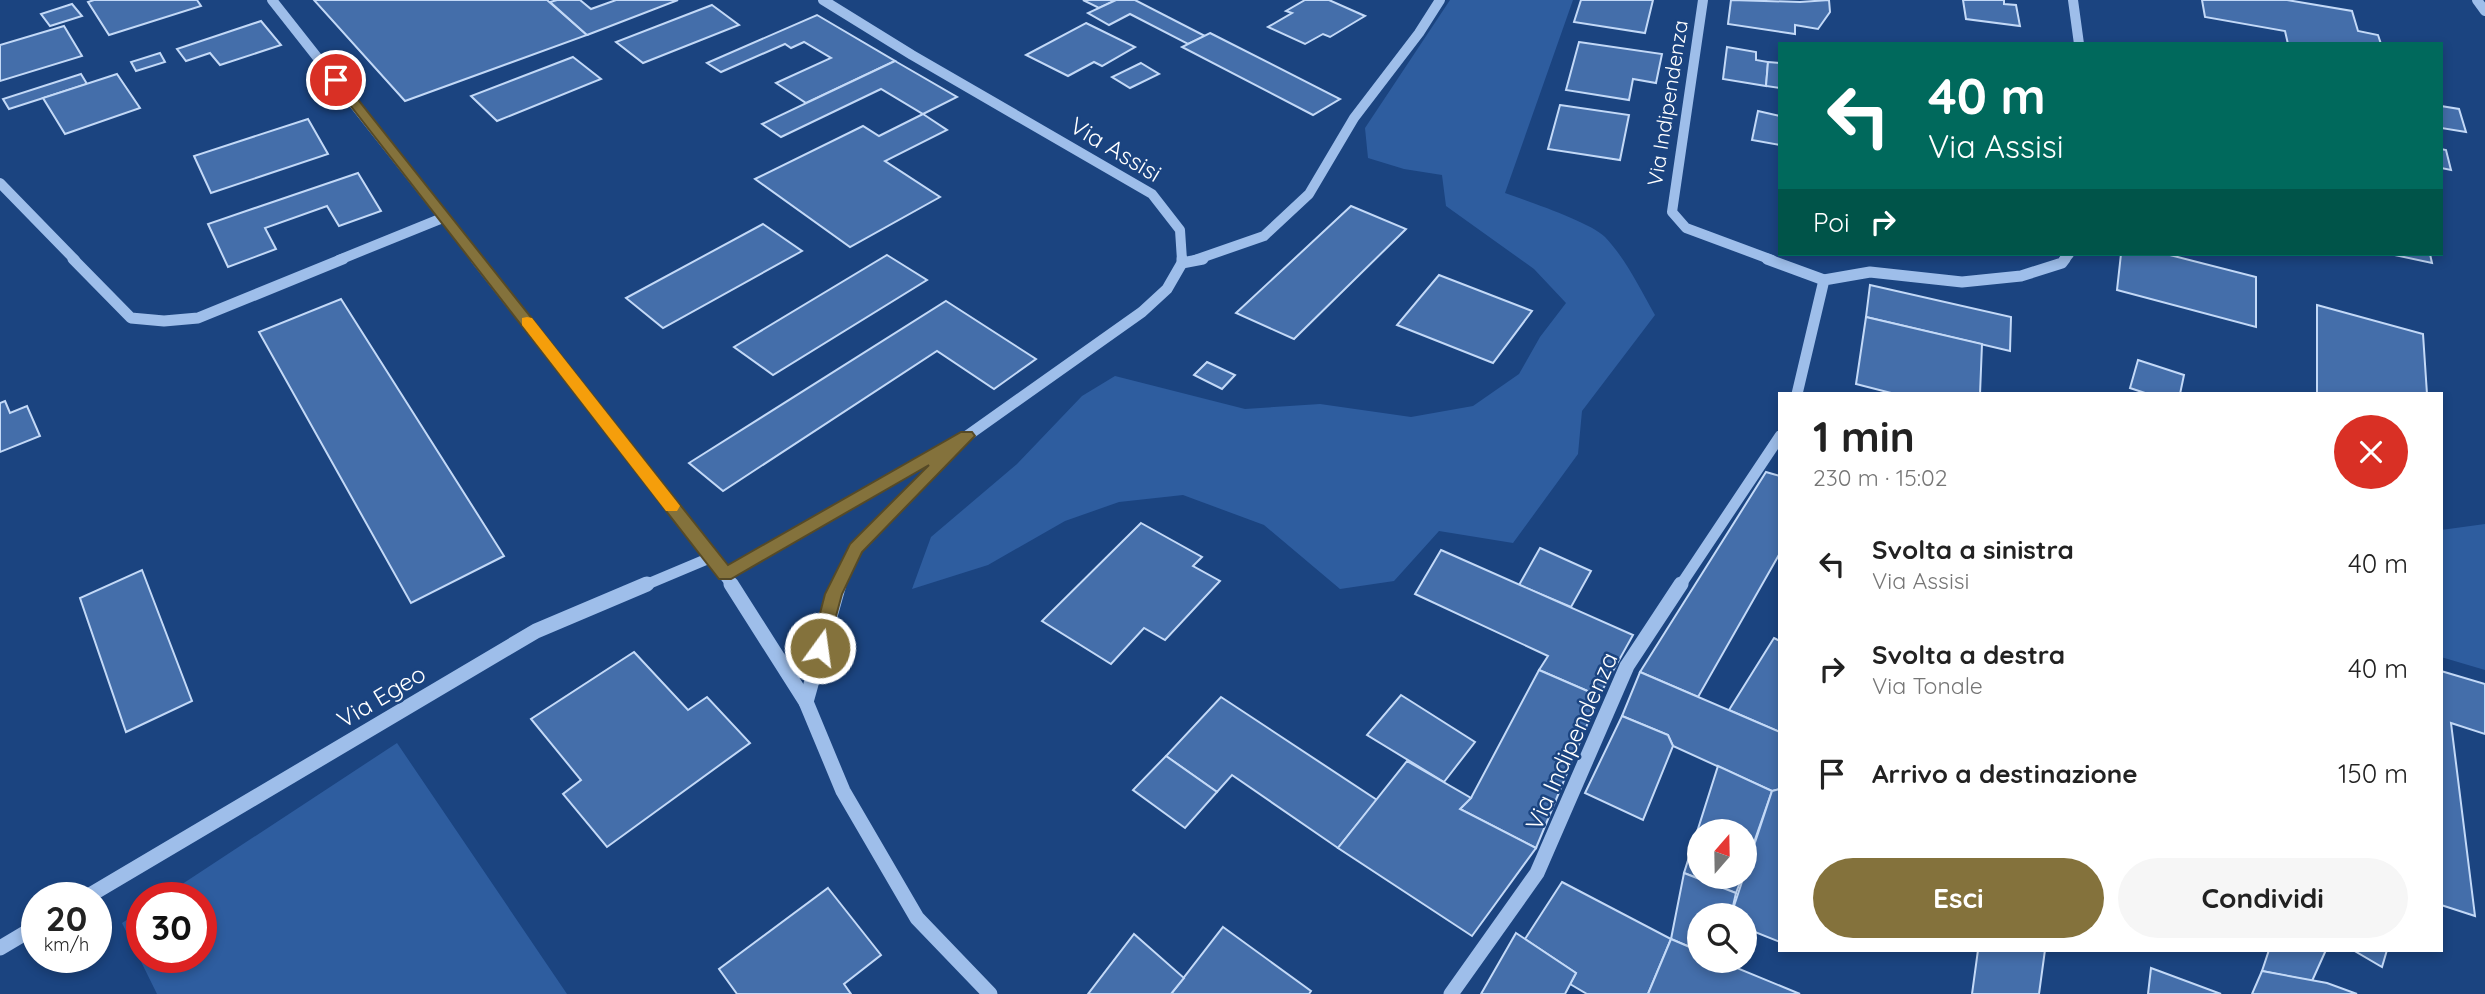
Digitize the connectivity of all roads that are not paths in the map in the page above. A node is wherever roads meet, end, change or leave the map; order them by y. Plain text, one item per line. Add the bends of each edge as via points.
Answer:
1 (272, 0) edge
2 (823, 0) edge
3 (1440, 0) edge
4 (1703, 0) edge
5 (2073, 0) edge
6 (2477, 0) edge
7 (2485, 10) edge
8 (2079, 42) edge
9 (0, 183) edge
10 (445, 217) junction
11 (2067, 256) edge
12 (1182, 263) junction
13 (1824, 280) junction
14 (1797, 392) edge
15 (967, 436) junction
16 (1778, 439) edge
17 (712, 557) junction
18 (725, 574) junction
19 (806, 702) junction
20 (112, 882) edge
21 (21, 936) edge
22 (0, 948) edge
23 (990, 994) edge
24 (1451, 994) edge

1 - 10 street
2 - 12 street, Via Assisi via 1153,194 1180,230
3 - 12 street via 1354,118 1308,194 1264,236
4 - 13 street, Via Indipendenza via 1672,212 1686,228
5 - 8 street
6 - 7 street
9 - 10 street via 131,318 164,321 198,318
10 - 17 street
11 - 13 street via 2062,263 2021,276 1962,282 1870,272
12 - 15 street via 1167,289 1142,312
13 - 14 street
15 - 18 street
15 - 19 street via 856,548 834,594
16 - 24 street, Via Indipendenza via 1627,666 1537,873
17 - 18 street
17 - 20 street, Via Egeo via 536,631
18 - 19 street
19 - 23 street via 843,791 918,918
21 - 22 street

